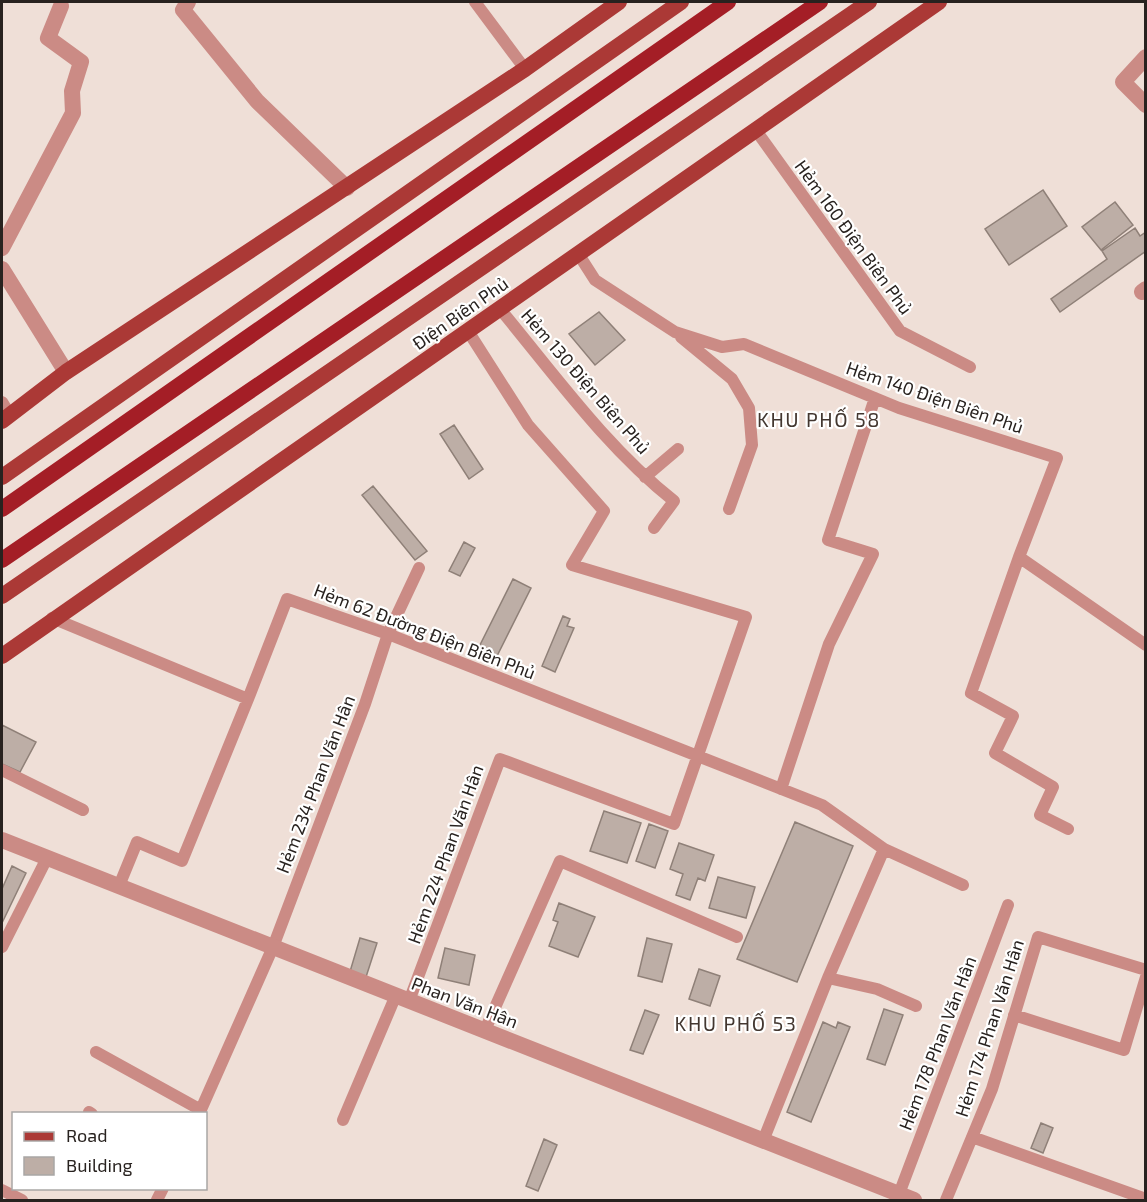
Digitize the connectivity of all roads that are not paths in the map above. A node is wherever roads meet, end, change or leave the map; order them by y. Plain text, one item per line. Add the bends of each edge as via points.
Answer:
1 (188, 2) edge
2 (475, 2) edge
3 (619, 2) edge
4 (681, 2) edge
5 (728, 2) edge
6 (820, 2) edge
7 (869, 2) edge
8 (939, 2) edge
9 (62, 6) dead end
10 (1146, 57) edge
11 (525, 69) junction
12 (1146, 105) edge
13 (755, 129) junction
14 (347, 188) junction
15 (2, 248) edge
16 (579, 255) junction
17 (2, 268) edge
18 (500, 309) junction
19 (468, 331) junction
20 (675, 332) junction
21 (970, 368) dead end
22 (66, 372) junction
23 (875, 398) junction
24 (4, 413) edge
25 (678, 449) dead end
26 (2, 477) edge
27 (645, 477) junction
28 (2, 509) edge
29 (729, 509) dead end
30 (654, 528) dead end
31 (1019, 557) junction
32 (2, 560) edge
33 (419, 568) dead end
34 (2, 596) edge
35 (52, 618) junction
36 (388, 634) junction
37 (1146, 645) edge
38 (2, 656) edge
39 (248, 699) junction
40 (698, 756) junction
41 (2, 770) edge
42 (781, 789) junction
43 (83, 810) dead end
44 (1068, 829) dead end
45 (2, 840) edge
46 (884, 849) junction
47 (47, 858) junction
48 (963, 885) dead end
49 (119, 886) junction
50 (1008, 905) dead end
51 (737, 937) dead end
52 (2, 947) edge
53 (273, 947) junction
54 (1146, 969) edge
55 (1146, 977) edge
56 (828, 978) junction
57 (403, 998) junction
58 (916, 1006) dead end
59 (1014, 1015) junction
60 (485, 1030) junction
61 (96, 1052) dead end
62 (200, 1112) edge
63 (343, 1120) dead end
64 (972, 1137) junction
65 (763, 1141) junction
66 (2, 1190) edge
67 (906, 1197) edge
68 (1146, 1199) edge
69 (22, 1200) edge
70 (946, 1200) edge

1 - 14 street via 183,10 257,101
2 - 11 lane
3 - 11 main road
4 - 26 main road
5 - 28 highway
6 - 32 highway
7 - 34 main road, Điện Biên Phủ
8 - 13 main road, Điện Biên Phủ
9 - 15 street via 48,38 81,62 72,91 73,113
10 - 12 street via 1123,82
11 - 14 main road
13 - 16 main road, Điện Biên Phủ
13 - 21 lane, Hẻm 160 Điện Biên Phủ via 900,331
14 - 22 main road
16 - 18 main road, Điện Biên Phủ
16 - 20 lane, Hẻm 140 Điện Biên Phủ via 595,279
17 - 22 street
18 - 19 main road, Điện Biên Phủ
18 - 27 lane, Hẻm 130 Điện Biên Phủ via 594,423
19 - 35 main road, Điện Biên Phủ
19 - 40 lane via 528,425 604,511 572,565 746,617
20 - 23 lane, Hẻm 140 Điện Biên Phủ via 722,347 744,344
20 - 29 lane via 732,379 749,408 752,445
22 - 24 main road
23 - 31 lane, Hẻm 140 Điện Biên Phủ via 1057,458
23 - 42 lane via 828,540 873,554 829,645
25 - 27 lane, Hẻm 130 Điện Biên Phủ
27 - 30 lane, Hẻm 130 Điện Biên Phủ via 674,501
31 - 37 lane
31 - 44 lane via 971,693 1013,716 995,753 1053,787 1040,815
33 - 36 lane, Hẻm 234 Phan Văn Hân
35 - 38 main road, Điện Biên Phủ
35 - 39 lane
36 - 39 lane, Hẻm 62 Đường Điện Biên Phủ via 287,599
36 - 40 lane, Hẻm 62 Đường Điện Biên Phủ
36 - 53 lane, Hẻm 234 Phan Văn Hân
39 - 49 lane via 182,861 137,842
40 - 42 lane, Hẻm 62 Đường Điện Biên Phủ
40 - 57 lane, Hẻm 224 Phan Văn Hân via 674,824 500,759
41 - 43 lane
42 - 46 lane, Hẻm 62 Đường Điện Biên Phủ via 822,805
45 - 47 street, Phan Văn Hân
46 - 48 lane, Hẻm 62 Đường Điện Biên Phủ
46 - 56 lane
47 - 49 street, Phan Văn Hân
47 - 52 lane
49 - 53 street, Phan Văn Hân
50 - 67 lane, Hẻm 178 Phan Văn Hân
51 - 60 lane via 560,861
53 - 57 street, Phan Văn Hân
53 - 62 lane, Hẻm 234 Phan Văn Hân
54 - 59 lane, Hẻm 174 Phan Văn Hân via 1038,937
55 - 59 lane via 1124,1050
56 - 58 lane via 877,989
56 - 65 lane
57 - 60 street, Phan Văn Hân
57 - 63 lane
59 - 64 lane, Hẻm 174 Phan Văn Hân via 992,1089
60 - 65 street, Phan Văn Hân
61 - 62 lane
64 - 68 lane
64 - 70 lane, Hẻm 174 Phan Văn Hân
65 - 67 street, Phan Văn Hân
66 - 69 lane

